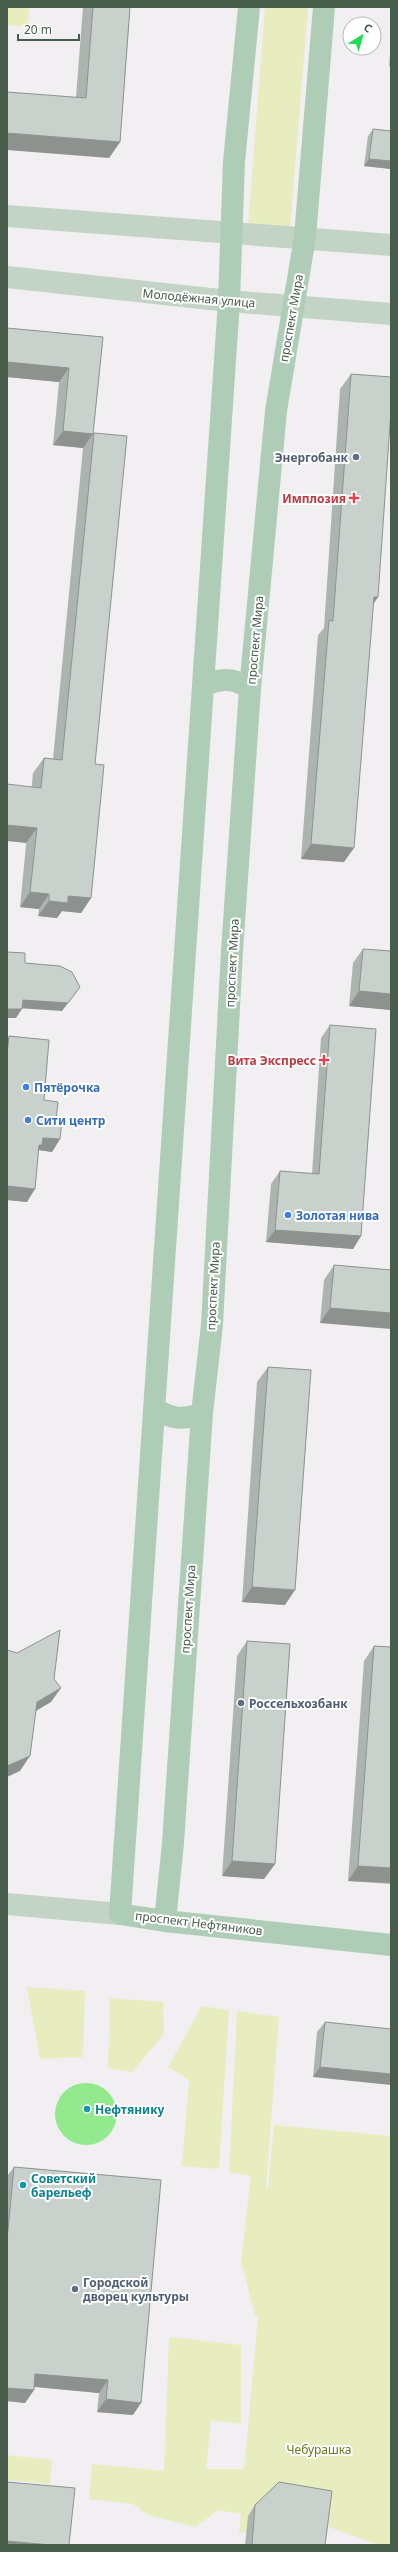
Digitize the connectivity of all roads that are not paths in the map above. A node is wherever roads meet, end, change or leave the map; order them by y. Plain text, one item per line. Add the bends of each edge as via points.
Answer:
1 (249, 7) edge
2 (324, 7) edge
3 (7, 216) edge
4 (230, 234) junction
5 (305, 237) junction
6 (391, 245) edge
7 (7, 277) edge
8 (229, 301) junction
9 (295, 306) junction
10 (391, 314) edge
11 (203, 686) junction
12 (250, 688) junction
13 (154, 1408) junction
14 (202, 1413) junction
15 (7, 1904) edge
16 (120, 1914) junction
17 (165, 1921) junction
18 (391, 1945) edge

1 - 4 main road
2 - 5 main road, проспект Мира
3 - 4 street
4 - 5 street
4 - 8 main road
5 - 6 street
5 - 9 main road, проспект Мира
7 - 8 street, Молодёжная улица
8 - 9 street, Молодёжная улица
8 - 11 main road
9 - 10 street, Молодёжная улица
9 - 12 main road, проспект Мира via 276,411
11 - 12 main road via 223,679 242,683
11 - 13 main road
12 - 14 main road, проспект Мира via 232,951 212,1325
13 - 14 main road via 178,1419
13 - 16 main road
14 - 17 main road, проспект Мира via 173,1843
15 - 16 street, проспект Нефтяников
16 - 17 main road, проспект Нефтяников
17 - 18 main road, проспект Нефтяников

